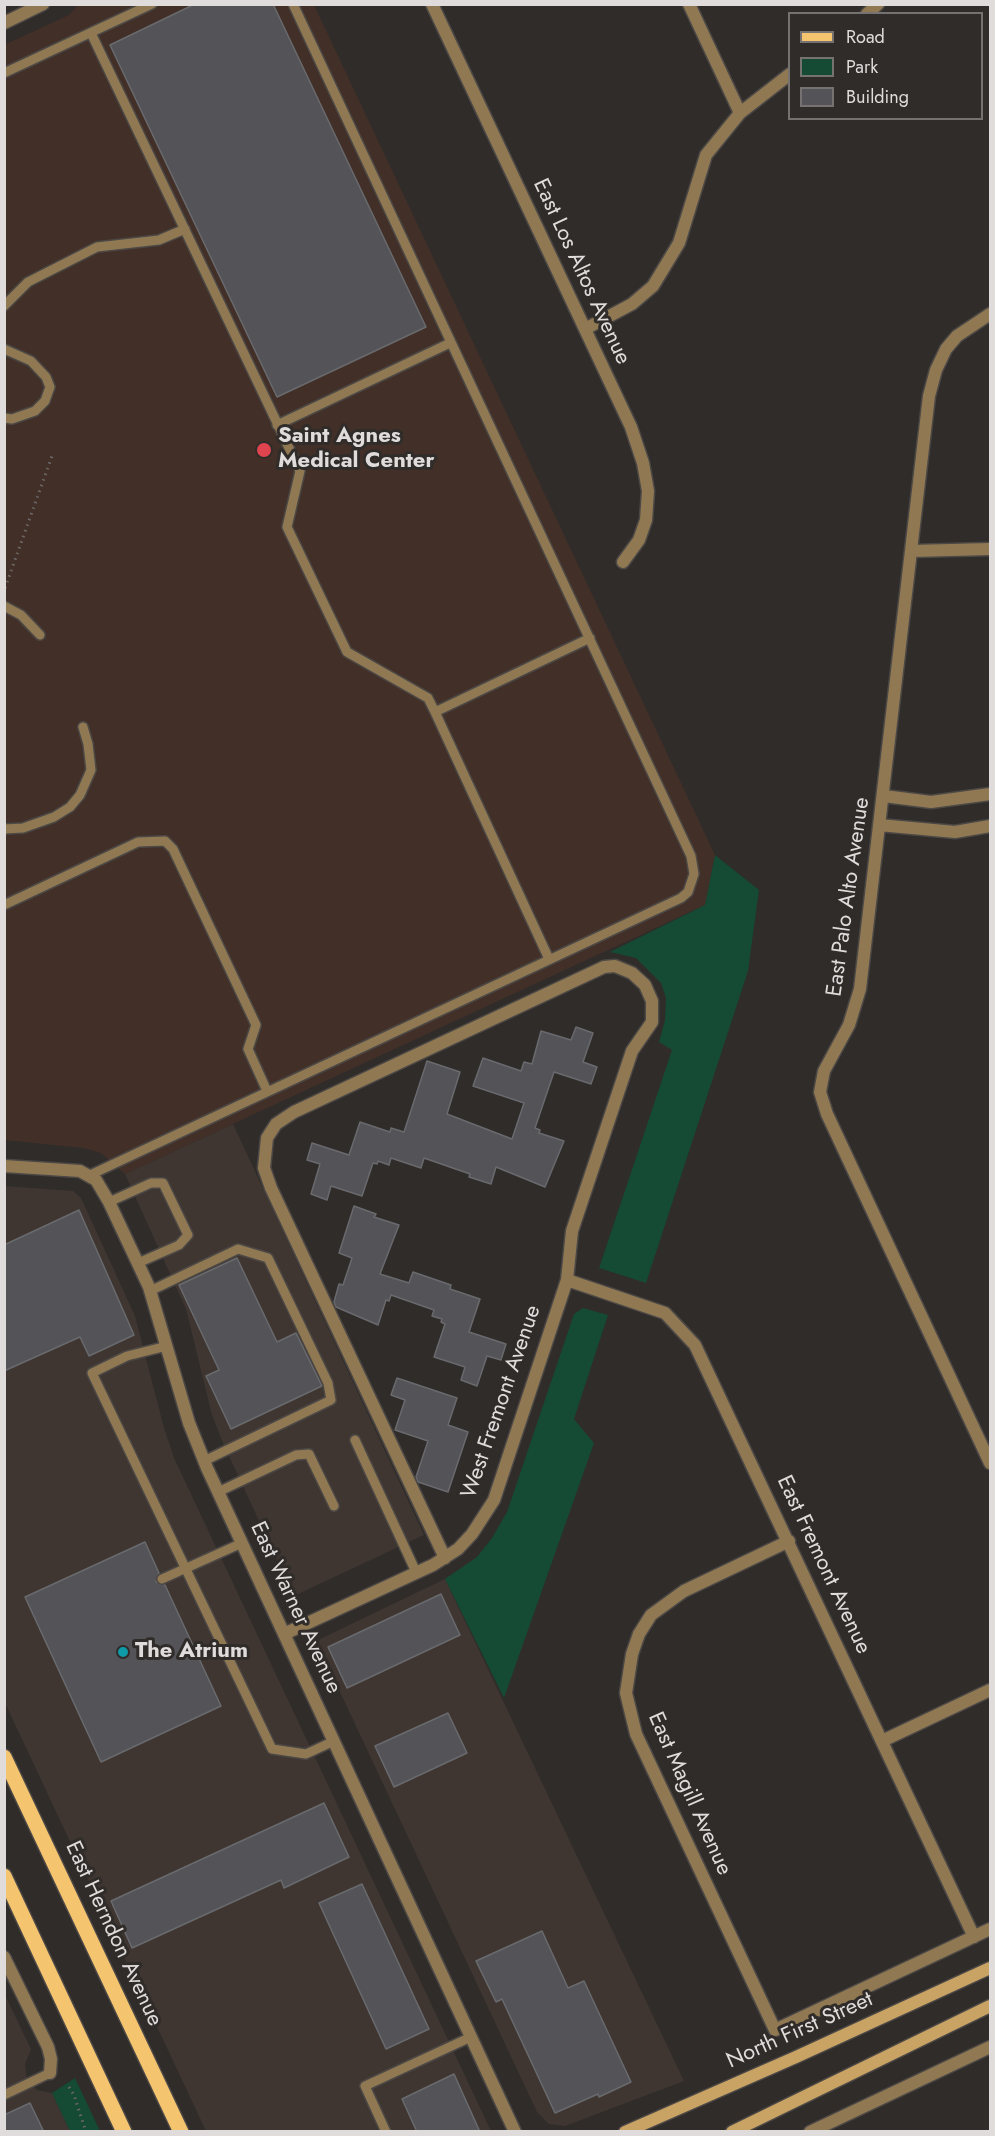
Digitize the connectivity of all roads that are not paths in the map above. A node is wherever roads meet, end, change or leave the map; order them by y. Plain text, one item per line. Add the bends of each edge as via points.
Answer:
1 (43, 4) edge
2 (152, 4) edge
3 (293, 4) edge
4 (432, 4) edge
5 (689, 4) edge
6 (4, 23) edge
7 (90, 33) junction
8 (4, 73) edge
9 (788, 75) edge
10 (740, 113) junction
11 (184, 229) junction
12 (4, 306) edge
13 (990, 314) edge
14 (585, 329) junction
15 (450, 343) junction
16 (4, 349) edge
17 (4, 418) edge
18 (277, 425) junction
19 (990, 549) edge
20 (912, 551) junction
21 (623, 562) dead end
22 (4, 606) edge
23 (40, 635) dead end
24 (590, 638) junction
25 (435, 712) junction
26 (83, 727) dead end
27 (990, 794) edge
28 (884, 796) junction
29 (879, 825) junction
30 (990, 826) edge
31 (4, 829) edge
32 (4, 905) edge
33 (549, 959) junction
34 (267, 1091) junction
35 (4, 1166) edge
36 (90, 1175) junction
37 (109, 1202) junction
38 (138, 1263) junction
39 (567, 1280) junction
40 (150, 1291) junction
41 (167, 1346) junction
42 (355, 1440) dead end
43 (204, 1461) junction
44 (990, 1463) edge
45 (218, 1492) junction
46 (334, 1506) dead end
47 (789, 1541) junction
48 (242, 1543) junction
49 (445, 1558) junction
50 (186, 1568) junction
51 (416, 1572) junction
52 (162, 1579) dead end
53 (284, 1634) junction
54 (990, 1690) edge
55 (334, 1741) junction
56 (882, 1741) junction
57 (4, 1757) edge
58 (4, 1876) edge
59 (990, 1929) edge
60 (974, 1937) junction
61 (4, 1957) edge
62 (990, 1968) edge
63 (990, 2006) edge
64 (471, 2037) junction
65 (990, 2047) edge
66 (51, 2073) joint
67 (4, 2095) edge
68 (124, 2132) edge
69 (182, 2132) edge
70 (386, 2132) edge
71 (515, 2132) edge
72 (625, 2132) edge
73 (732, 2132) edge
74 (810, 2132) edge

1 - 6 street
2 - 7 lane
3 - 15 lane
4 - 14 street, East Los Altos Avenue
5 - 10 street
7 - 8 lane
7 - 11 lane
9 - 10 street
10 - 14 street via 706,154 679,243 652,286 632,304
11 - 12 lane via 159,240 97,247 28,282
11 - 18 lane
13 - 20 street, East Palo Alto Avenue via 957,336 936,370 929,396
14 - 21 street, East Los Altos Avenue via 631,427 648,491 646,520 639,540
15 - 18 lane
15 - 24 lane
16 - 17 lane via 31,361 50,387 45,401 35,411
18 - 25 lane via 300,471 287,527 347,652 428,698
19 - 20 street
20 - 28 street, East Palo Alto Avenue
22 - 23 lane via 21,615
24 - 25 lane
24 - 33 lane via 691,856 694,874 688,892 681,898
25 - 33 lane
26 - 31 lane via 91,770 80,795 54,817 23,828
27 - 28 street via 931,802
28 - 29 street, East Palo Alto Avenue
29 - 30 street via 955,832
29 - 44 street, East Palo Alto Avenue via 860,989 849,1025 824,1071 820,1092
32 - 34 lane via 138,842 165,841 173,849 256,1025 248,1049
33 - 34 lane
34 - 36 lane
35 - 36 street via 72,1169
36 - 37 street, East Warner Avenue
37 - 38 street, East Warner Avenue
37 - 38 lane via 151,1183 163,1183 188,1235 179,1245
38 - 40 street, East Warner Avenue
39 - 47 street, East Fremont Avenue via 665,1313 683,1330 705,1363
39 - 49 street, West Fremont Avenue via 494,1500 472,1534
39 - 49 street, West Fremont Avenue via 572,1231 632,1051 652,1022 652,1001 645,985 632,973 615,966 604,967 294,1112 276,1124 267,1138 264,1168 271,1188
40 - 41 street, East Warner Avenue
40 - 43 lane via 238,1249 268,1258 328,1383 331,1400
41 - 43 street, East Warner Avenue
41 - 50 lane via 127,1356 92,1373
42 - 51 lane
43 - 45 street, East Warner Avenue
45 - 46 lane via 296,1455 309,1454
45 - 48 street, East Warner Avenue
47 - 56 street, East Fremont Avenue
47 - 60 street, East Magill Avenue via 684,1591 651,1615 632,1653 626,1693 636,1734 775,2030
48 - 50 lane
48 - 53 street, East Warner Avenue
49 - 51 street, West Fremont Avenue
50 - 52 lane
50 - 55 lane via 272,1749 306,1754
51 - 53 street, West Fremont Avenue
53 - 55 street, East Warner Avenue
54 - 56 street
55 - 64 street, East Warner Avenue
56 - 60 street, East Fremont Avenue
57 - 69 main road, East Herndon Avenue
58 - 68 main road
59 - 60 street
61 - 66 street via 48,2047
62 - 72 main road, North First Street
63 - 73 main road
64 - 70 lane via 365,2086
64 - 71 street, East Warner Avenue
65 - 74 street
66 - 67 lane

